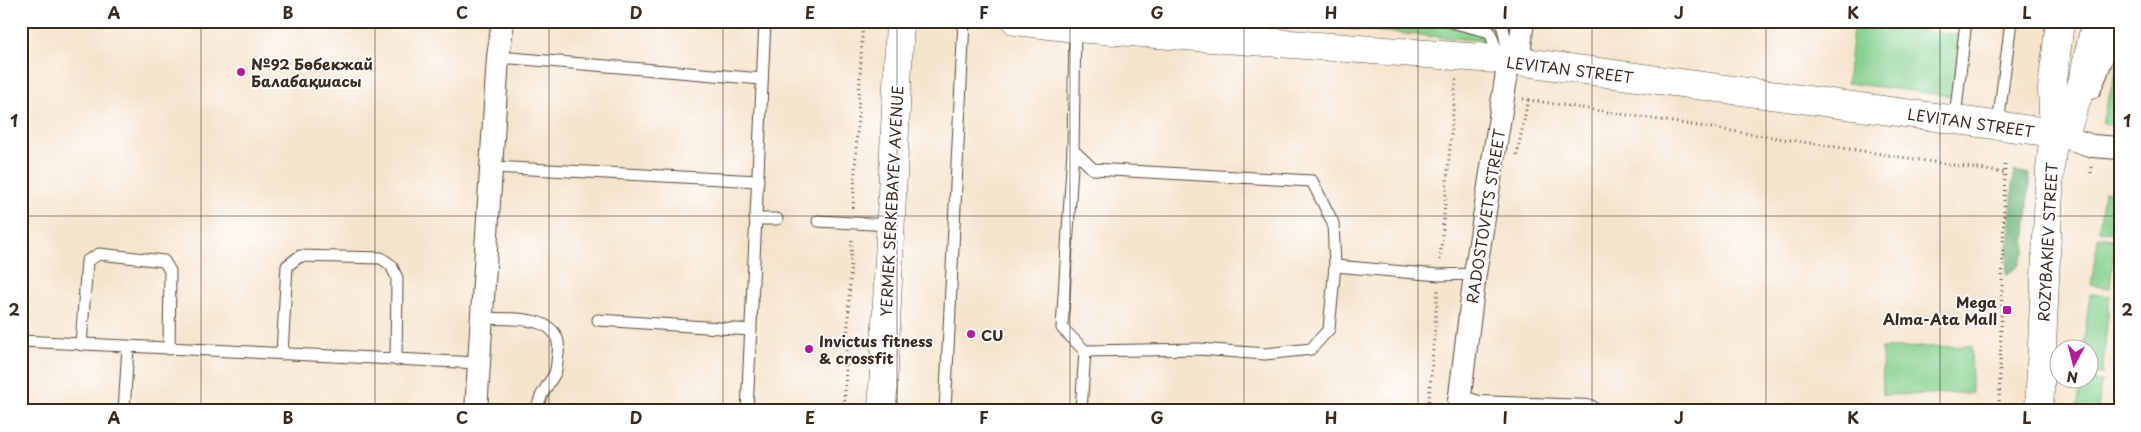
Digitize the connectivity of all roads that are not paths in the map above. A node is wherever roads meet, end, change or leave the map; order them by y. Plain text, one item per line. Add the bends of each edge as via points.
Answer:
1 (502, 21) edge
2 (765, 21) edge
3 (900, 21) edge
4 (964, 21) edge
5 (1016, 21) edge
6 (1447, 21) edge
7 (1502, 21) edge
8 (1523, 21) edge
9 (1966, 21) edge
10 (2012, 21) edge
11 (2060, 21) edge
12 (2096, 21) edge
13 (2114, 21) edge
14 (1075, 28) junction
15 (498, 57) junction
16 (1509, 59) junction
17 (762, 79) junction
18 (1958, 120) junction
19 (1998, 125) junction
20 (2061, 130) junction
21 (2120, 148) edge
22 (1073, 150) junction
23 (493, 167) junction
24 (758, 181) junction
25 (756, 219) junction
26 (777, 219) dead end
27 (818, 222) dead end
28 (890, 225) junction
29 (1335, 266) junction
30 (1475, 274) junction
31 (482, 318) junction
32 (598, 320) dead end
33 (751, 330) junction
34 (21, 341) edge
35 (81, 345) junction
36 (128, 347) junction
37 (168, 349) junction
38 (1086, 351) junction
39 (282, 354) junction
40 (396, 360) junction
41 (479, 364) junction
42 (1459, 406) edge
43 (124, 411) edge
44 (476, 411) edge
45 (537, 411) edge
46 (747, 411) edge
47 (882, 411) edge
48 (945, 411) edge
49 (1081, 411) edge
50 (1589, 411) edge
51 (2039, 411) edge

1 - 15 street
2 - 17 lane
3 - 28 street, YERMEK SERKEBAYEV AVENUE
4 - 48 lane
5 - 14 street, LEVITAN STREET
6 - 16 lane via 1490,32
7 - 16 lane, RADOSTOVETS STREET
8 - 16 street, RADOSTOVETS STREET
9 - 18 lane via 1956,109
10 - 19 lane
11 - 20 street, ROZYBAKIEV STREET via 2052,89
12 - 20 street, ROZYBAKIEV STREET via 2082,83
13 - 20 street via 2081,107
14 - 16 street, LEVITAN STREET
14 - 22 lane
15 - 17 lane
15 - 23 street
16 - 18 street, LEVITAN STREET
16 - 30 street, RADOSTOVETS STREET
17 - 24 lane
18 - 19 street, LEVITAN STREET
19 - 20 street, LEVITAN STREET
20 - 21 street, LEVITAN STREET via 2092,146
20 - 51 street, ROZYBAKIEV STREET via 2050,169
22 - 29 lane via 1093,169 1312,181 1333,224
22 - 38 lane via 1062,328
23 - 24 lane
23 - 31 street
24 - 25 lane
25 - 26 lane
25 - 33 lane
27 - 28 lane
28 - 47 street, YERMEK SERKEBAYEV AVENUE
29 - 30 lane via 1439,275
29 - 38 lane via 1329,329 1311,349 1265,354 1199,350
30 - 42 street, RADOSTOVETS STREET
31 - 41 street
31 - 45 lane via 539,322 552,329 560,344 556,371 538,401
32 - 33 lane
33 - 46 lane
34 - 35 lane
35 - 36 lane
35 - 37 lane via 87,261 98,254 164,261 170,271
36 - 37 lane
36 - 43 lane
37 - 39 lane
38 - 49 lane
39 - 40 lane
39 - 40 lane via 287,266 300,256 381,258 391,265 397,278
40 - 41 lane
41 - 44 street
42 - 50 street

